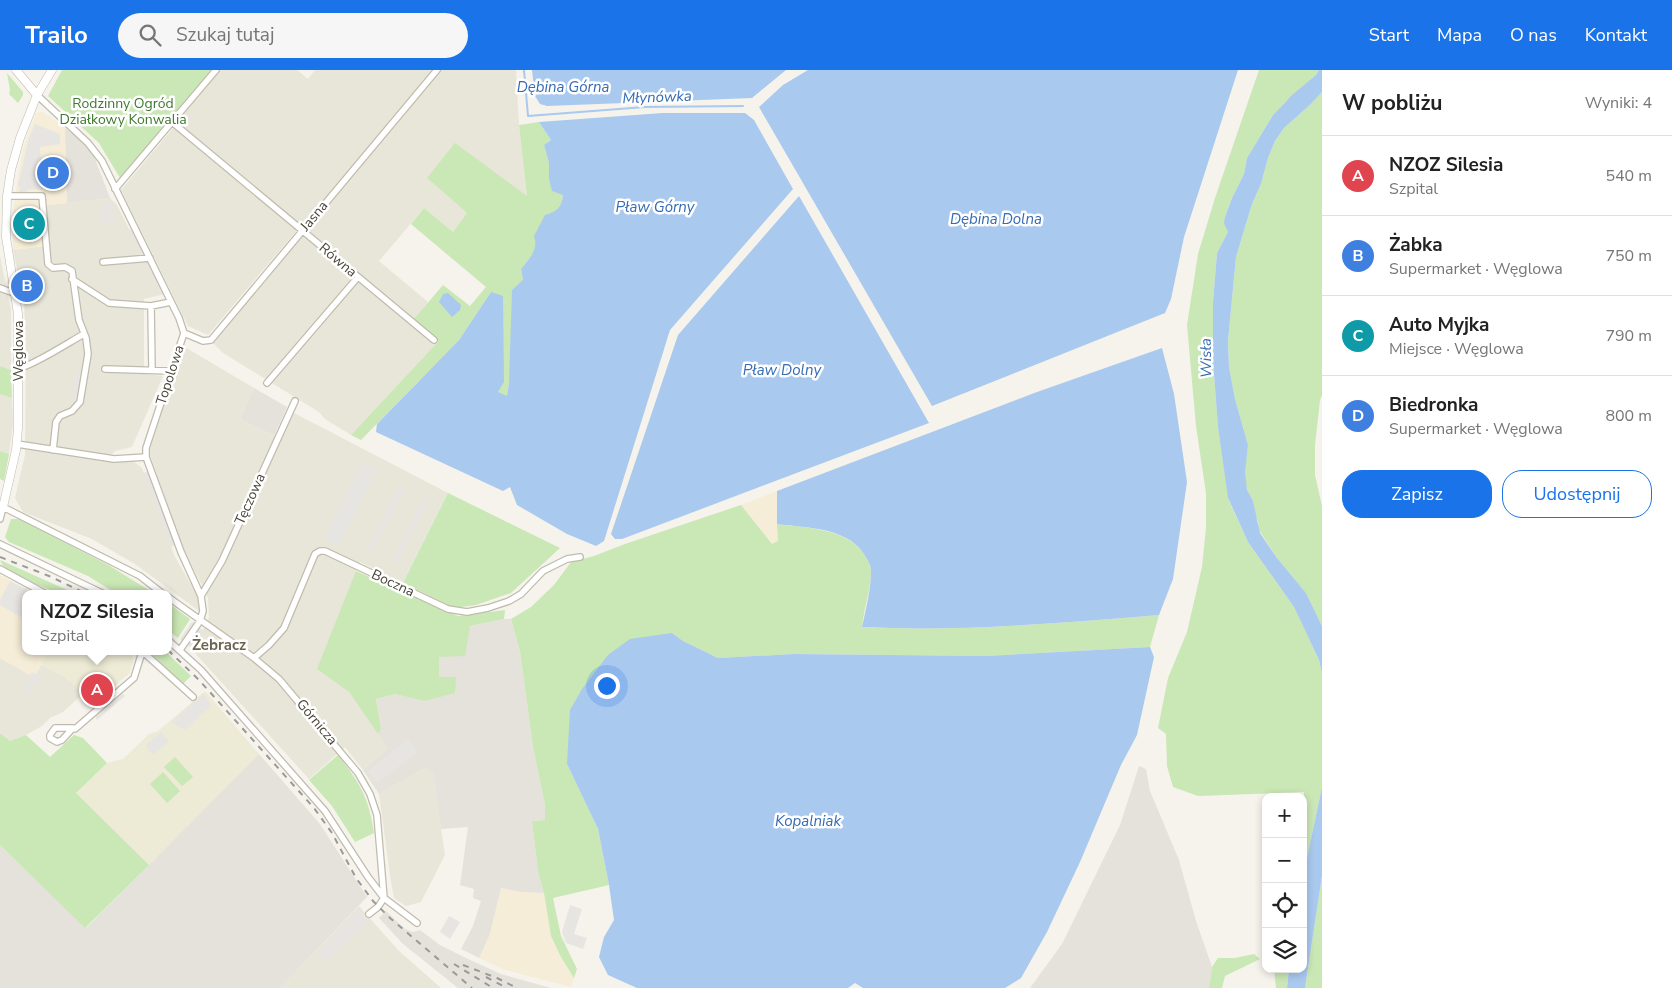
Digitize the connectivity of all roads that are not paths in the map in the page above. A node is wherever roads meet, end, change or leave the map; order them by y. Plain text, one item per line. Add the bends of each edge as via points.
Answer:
1 (16, 70) edge
2 (52, 70) edge
3 (216, 70) edge
4 (436, 70) edge
5 (37, 95) junction
6 (172, 122) junction
7 (115, 188) junction
8 (7, 196) junction
9 (3, 225) edge
10 (302, 230) junction
11 (150, 258) junction
12 (103, 262) dead end
13 (358, 277) junction
14 (72, 279) junction
15 (0, 288) edge
16 (16, 291) junction
17 (171, 302) junction
18 (150, 306) junction
19 (184, 333) junction
20 (84, 334) junction
21 (434, 340) dead end
22 (19, 368) junction
23 (104, 369) dead end
24 (152, 370) junction
25 (171, 371) junction
26 (266, 383) dead end
27 (295, 401) dead end
28 (17, 444) junction
29 (53, 450) junction
30 (146, 456) junction
31 (2, 507) edge
32 (0, 519) edge
33 (0, 544) edge
34 (580, 557) dead end
35 (0, 569) edge
36 (39, 590) edge
37 (96, 590) edge
38 (158, 590) edge
39 (201, 596) junction
40 (172, 601) edge
41 (200, 621) junction
42 (172, 643) edge
43 (180, 650) junction
44 (141, 655) edge
45 (146, 655) edge
46 (254, 658) junction
47 (193, 697) dead end
48 (73, 728) dead end
49 (384, 898) junction
50 (369, 914) dead end
51 (417, 923) dead end

1 - 5 street
2 - 5 street, Węglowa
3 - 6 street
4 - 10 street, Jasna
5 - 7 street, Topolowa via 96,151
5 - 8 street, Węglowa via 20,138
6 - 7 street
6 - 10 street, Równa
7 - 11 street, Topolowa
8 - 9 street, Węglowa
8 - 14 street via 42,196 48,264 53,268 69,268
9 - 16 street, Węglowa
10 - 13 street, Równa
10 - 19 street, Jasna via 210,340 203,341
11 - 12 street
11 - 17 street, Topolowa
13 - 21 street, Równa
13 - 26 street
14 - 18 street via 109,303
14 - 20 street
15 - 16 street
16 - 22 street, Węglowa
17 - 18 street
17 - 19 street, Topolowa
18 - 24 street
19 - 25 street, Topolowa
20 - 22 street
20 - 29 street via 88,354 80,402 56,422
22 - 28 street, Węglowa
23 - 24 street
24 - 25 street
25 - 30 street, Topolowa
27 - 39 street, Tęczowa via 222,561
28 - 29 street
28 - 31 street, Węglowa
29 - 30 street via 114,459
30 - 39 street via 181,552
31 - 32 street, Węglowa
31 - 38 street via 140,576
33 - 37 street
34 - 46 street, Boczna via 543,571 521,594 509,601 466,612 448,609 320,551 315,554 284,628
35 - 36 street
39 - 41 street via 203,611
40 - 41 street, Górnicza
41 - 43 street
41 - 46 street, Górnicza
42 - 43 street
43 - 49 street via 325,811
44 - 48 street via 134,678
45 - 47 street
46 - 49 street, Górnicza via 280,679 325,731 370,794 377,815
49 - 50 street
49 - 51 street

